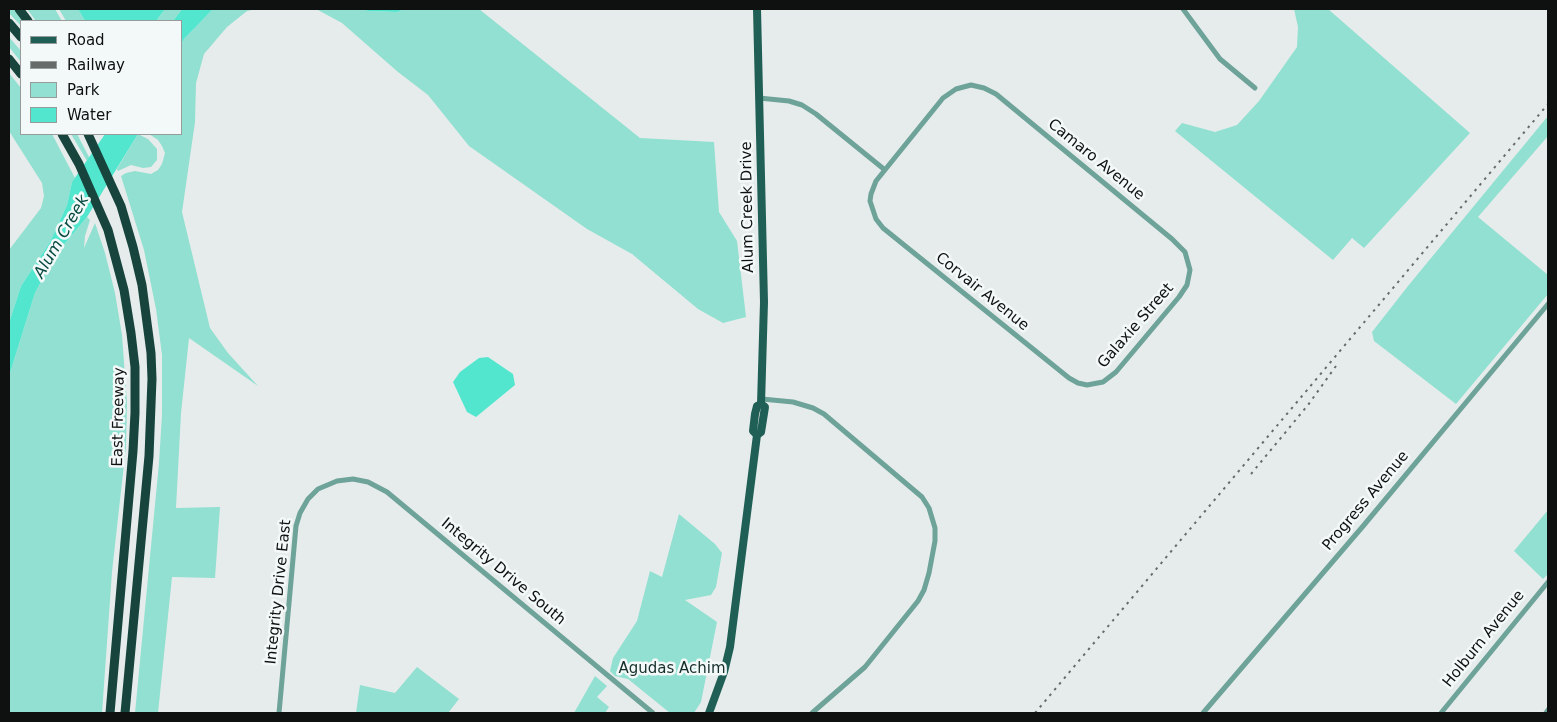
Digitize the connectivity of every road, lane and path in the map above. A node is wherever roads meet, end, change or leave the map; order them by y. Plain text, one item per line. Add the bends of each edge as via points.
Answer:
1 (19, 9) edge
2 (757, 9) edge
3 (1183, 9) edge
4 (27, 20) edge
5 (9, 23) edge
6 (20, 36) edge
7 (9, 59) edge
8 (20, 73) edge
9 (1255, 88) dead end
10 (759, 98) junction
11 (63, 135) edge
12 (88, 135) edge
13 (885, 170) junction
14 (1190, 270) joint
15 (1548, 304) edge
16 (1087, 385) joint
17 (762, 402) junction
18 (326, 484) joint
19 (1548, 582) edge
20 (110, 713) edge
21 (125, 713) edge
22 (279, 713) edge
23 (653, 713) edge
24 (710, 713) edge
25 (812, 713) edge
26 (1203, 713) edge
27 (1440, 713) edge

1 - 4 highway
2 - 10 main road, Alum Creek Drive
3 - 9 street via 1220,59
5 - 6 highway
7 - 8 highway
10 - 13 street via 802,105
10 - 17 main road, Alum Creek Drive via 764,302
11 - 20 highway, East Freeway via 90,186 108,230 128,311 135,367 131,484
12 - 21 highway, East Freeway via 121,206 133,247 142,284 152,379 149,456
13 - 14 street, Camaro Avenue via 943,98 956,89 984,88 996,94 1172,239 1185,252
13 - 16 street, Corvair Avenue via 871,194 871,208 883,228 1069,378
14 - 16 street, Galaxie Street via 1187,285 1178,298 1116,372 1103,382
15 - 26 street, Progress Avenue
17 - 24 main road, Alum Creek Drive via 764,415 761,432 757,436 732,638
17 - 25 street via 793,402 824,414 922,497 935,528 936,541 929,573 918,601 865,667
18 - 22 street, Integrity Drive East via 308,499 296,526
18 - 23 street, Integrity Drive South via 360,480 387,492
19 - 27 street, Holburn Avenue

